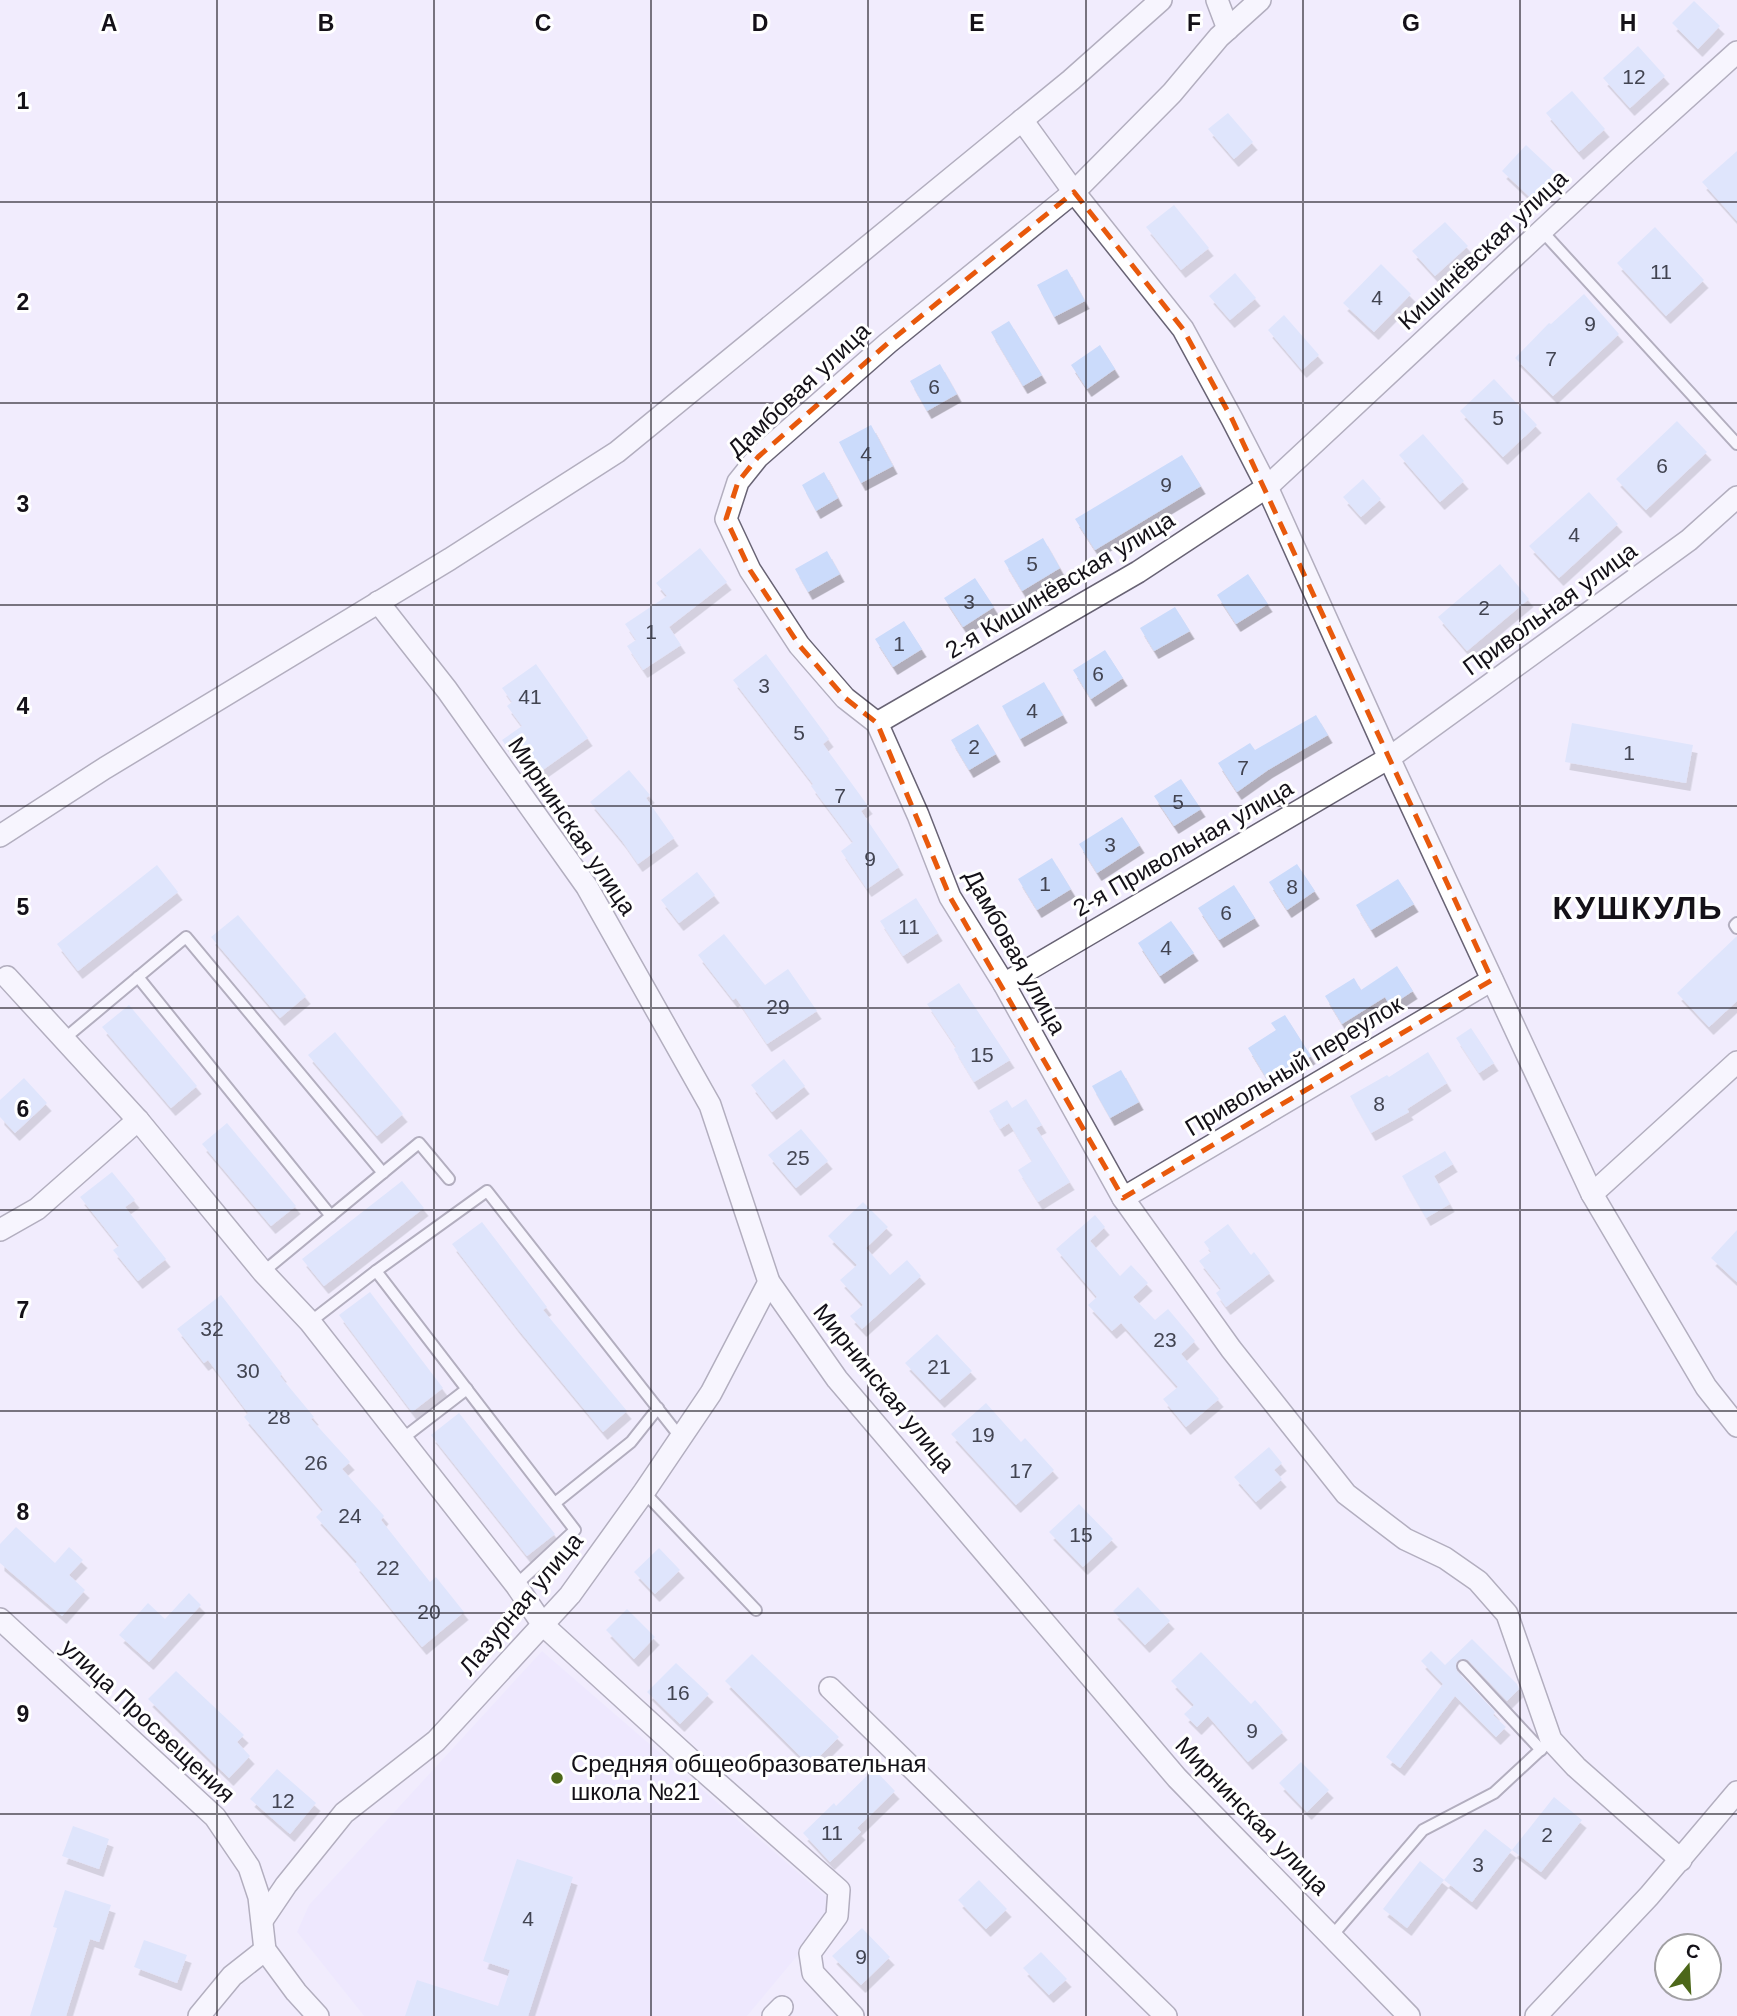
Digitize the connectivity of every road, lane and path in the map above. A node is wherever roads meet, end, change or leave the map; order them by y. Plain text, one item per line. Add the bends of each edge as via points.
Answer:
1 (1161, 0) edge
2 (1217, 0) edge
3 (1260, 0) edge
4 (1228, 29) junction
5 (1737, 52) edge
6 (1022, 120) junction
7 (1074, 192) junction
8 (1542, 231) junction
9 (1737, 443) edge
10 (1267, 487) junction
11 (1737, 497) edge
12 (378, 602) junction
13 (877, 723) junction
14 (1389, 758) junction
15 (0, 836) edge
16 (7, 977) dead end
17 (138, 977) junction
18 (1492, 979) junction
19 (1003, 985) junction
20 (64, 1039) junction
21 (1737, 1062) edge
22 (138, 1120) junction
23 (383, 1173) junction
24 (449, 1179) dead end
25 (1592, 1194) junction
26 (1123, 1198) junction
27 (331, 1216) junction
28 (0, 1230) edge
29 (376, 1271) junction
30 (262, 1272) junction
31 (769, 1282) junction
32 (310, 1322) junction
33 (467, 1389) junction
34 (658, 1408) junction
35 (1737, 1426) edge
36 (681, 1438) junction
37 (402, 1439) junction
38 (644, 1493) junction
39 (555, 1503) junction
40 (516, 1585) junction
41 (756, 1611) dead end
42 (0, 1619) edge
43 (543, 1625) junction
44 (1463, 1666) dead end
45 (830, 1688) dead end
46 (1546, 1745) junction
47 (1737, 1792) edge
48 (1681, 1860) junction
49 (263, 1919) junction
50 (1331, 1937) junction
51 (265, 1950) junction
52 (199, 2016) edge
53 (318, 2016) edge
54 (853, 2016) edge
55 (1166, 2016) edge
56 (1409, 2016) edge
57 (1536, 2016) edge

1 - 6 street
2 - 4 street
3 - 4 street, Дамбовая улица
4 - 7 street, Дамбовая улица via 1121,148
5 - 8 street, Кишинёвская улица
6 - 7 street
6 - 12 street via 617,452
7 - 10 street via 1183,330
7 - 13 street, Дамбовая улица via 878,352 758,457 738,482 726,519 750,570 799,645 845,698
8 - 9 lane
8 - 10 street, Кишинёвская улица
10 - 13 street, 2-я Кишинёвская улица via 1138,572
10 - 14 street
11 - 14 street, Привольная улица via 1689,540
12 - 15 street
12 - 31 street, Мирнинская улица via 447,690 587,887 710,1105
13 - 19 street, Дамбовая улица via 950,897
14 - 18 street
14 - 19 street, 2-я Привольная улица
16 - 20 street
17 - 20 lane
17 - 23 lane via 186,937
17 - 27 lane
18 - 25 street
18 - 26 street, Привольный переулок
19 - 26 street, Дамбовая улица
20 - 22 street
21 - 25 street
22 - 28 street via 37,1209
22 - 30 street
23 - 24 lane via 419,1143
23 - 27 lane
25 - 35 street via 1706,1387
26 - 46 street, Дамбовая улица via 1231,1349 1346,1494 1405,1539 1478,1581 1507,1614
27 - 30 lane
29 - 32 lane
29 - 33 lane
29 - 34 lane via 487,1191
30 - 32 street
31 - 36 street, Лазурная улица via 711,1393
31 - 50 street, Мирнинская улица via 837,1379 1177,1778
32 - 37 street
33 - 37 lane
33 - 39 lane
34 - 36 lane
34 - 39 lane via 631,1442
36 - 38 street, Лазурная улица
37 - 40 street
38 - 41 lane
38 - 43 street, Лазурная улица
39 - 40 lane via 575,1530
40 - 43 street
42 - 49 street, улица Просвещения via 215,1818 249,1867
43 - 49 street, Лазурная улица via 436,1741 344,1813
43 - 54 street via 839,1890 837,1916 810,1953 813,1973
44 - 46 lane
45 - 55 street
46 - 48 street, Дамбовая улица
46 - 50 lane via 1494,1793 1423,1830
47 - 48 street
48 - 57 street
49 - 51 street, улица Просвещения
50 - 56 street, Мирнинская улица
51 - 52 street via 232,1976
51 - 53 street

